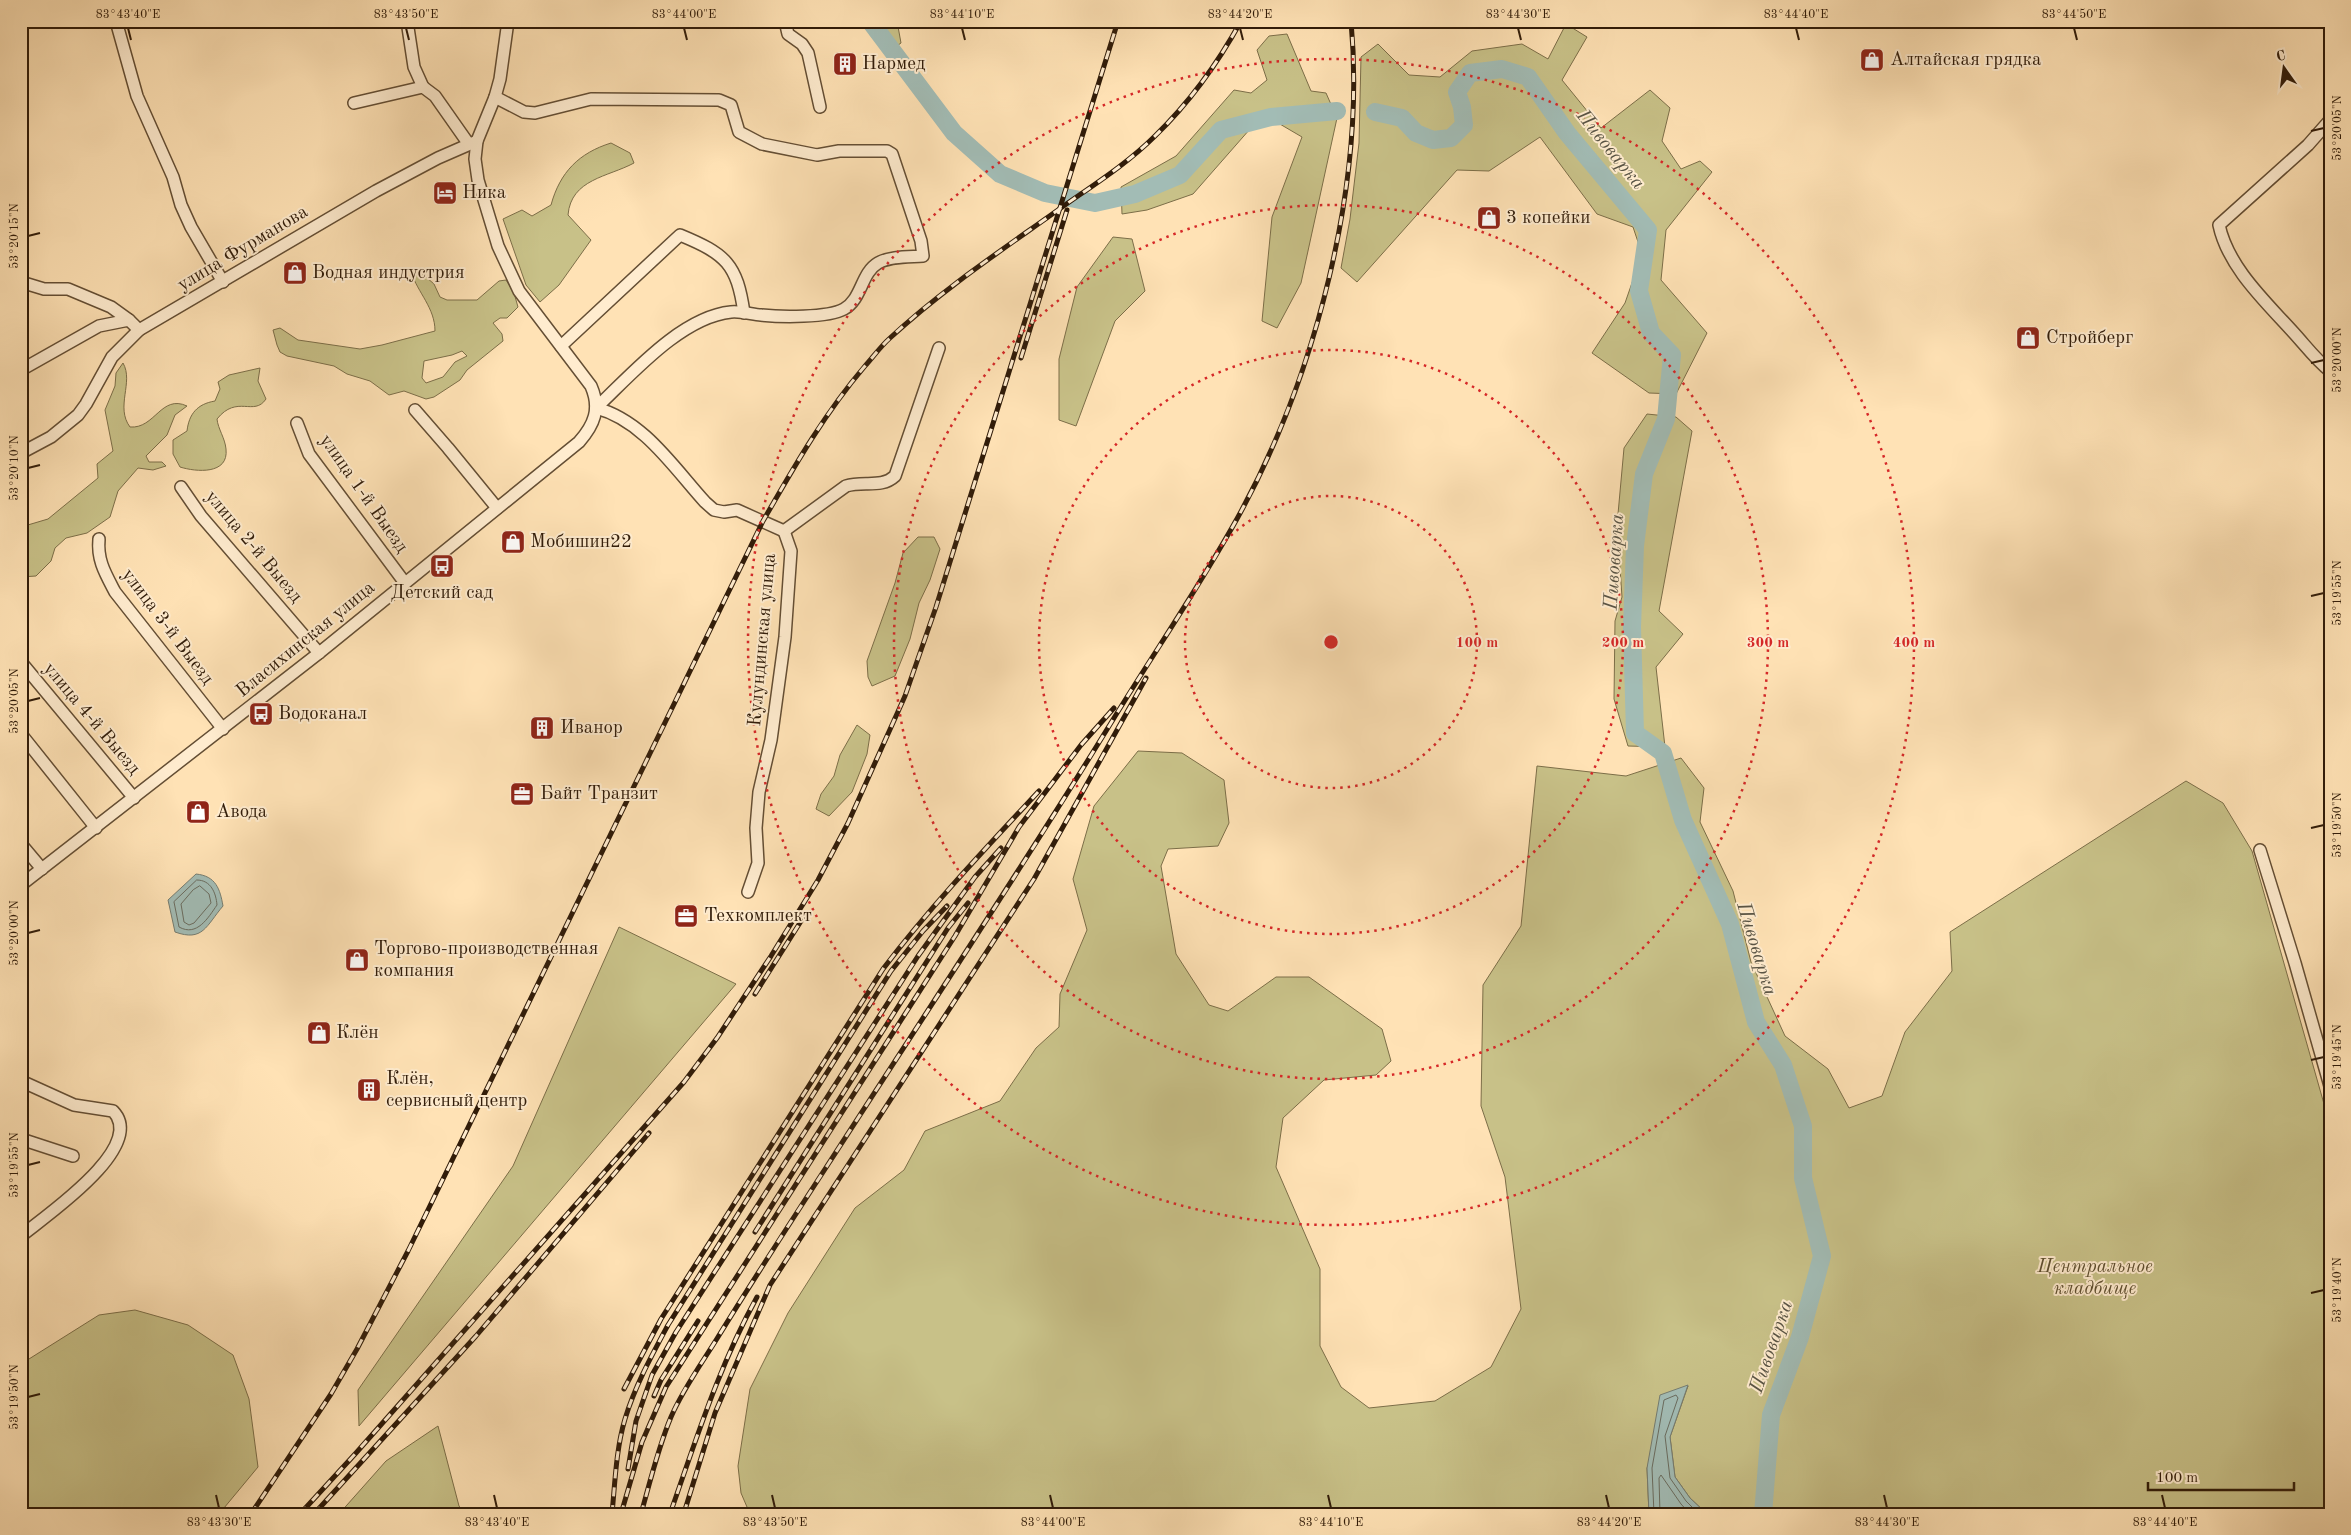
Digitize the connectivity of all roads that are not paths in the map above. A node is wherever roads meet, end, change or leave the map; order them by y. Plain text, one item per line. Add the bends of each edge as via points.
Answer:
1 (116, 21) edge
2 (407, 21) edge
3 (508, 21) edge
4 (785, 21) edge
5 (423, 87) junction
6 (496, 97) junction
7 (354, 103) dead end
8 (820, 107) dead end
9 (2330, 120) edge
10 (472, 142) junction
11 (21, 282) edge
12 (222, 282) junction
13 (744, 313) junction
14 (129, 320) junction
15 (139, 330) junction
16 (561, 346) junction
17 (939, 348) dead end
18 (21, 370) edge
19 (2330, 371) edge
20 (596, 408) junction
21 (415, 410) dead end
22 (297, 423) dead end
23 (21, 452) edge
24 (181, 487) dead end
25 (497, 508) junction
26 (784, 530) junction
27 (99, 539) dead end
28 (405, 583) junction
29 (319, 653) junction
30 (21, 662) edge
31 (223, 729) junction
32 (21, 734) edge
33 (134, 798) junction
34 (96, 828) junction
35 (21, 844) edge
36 (2260, 850) dead end
37 (42, 870) junction
38 (21, 886) edge
39 (748, 892) dead end
40 (21, 1081) edge
41 (2330, 1086) edge
42 (21, 1138) edge
43 (73, 1156) dead end
44 (21, 1236) edge

1 - 12 street via 137,96 195,235
2 - 5 street via 414,68
3 - 6 street
4 - 8 street via 788,34 808,53
5 - 7 street
5 - 10 street via 435,96
6 - 10 street
6 - 13 street, Власихинская улица via 524,112 535,113 591,99 719,100 731,105 739,132 762,144 817,155 839,151 888,151 892,154 922,241 923,256 878,263 870,270 855,298 844,308 830,313
9 - 19 street via 2308,145 2219,225 2233,259 2258,293
10 - 12 street, улица Фурманова via 376,191
10 - 16 street via 484,204 507,268 530,308
11 - 14 street via 44,288 68,289 111,307
12 - 15 street, улица Фурманова
13 - 16 street via 740,284 733,268 706,246 680,235
13 - 20 street, Власихинская улица via 732,311 708,316 648,360
14 - 15 street
14 - 18 street via 100,326
15 - 23 street, улица Фурманова via 112,357 78,414 51,437
16 - 20 street via 591,386 596,396
17 - 26 street, Кулундинская улица via 896,476 883,484 846,486
20 - 25 street, Власихинская улица via 594,422 579,442
20 - 26 street via 613,412 634,426 714,510 737,510
21 - 25 street
22 - 28 street, улица 1-й Выезд via 308,454
24 - 29 street, улица 2-й Выезд via 201,516
25 - 28 street, Власихинская улица
26 - 39 street, Кулундинская улица via 791,551 785,638 771,740 759,792 758,863
27 - 31 street, улица 3-й Выезд via 98,554 115,592
28 - 29 street, Власихинская улица
29 - 31 street, Власихинская улица
30 - 33 street, улица 4-й Выезд
31 - 33 street, Власихинская улица
32 - 34 street
33 - 34 street, Власихинская улица
34 - 37 street, Власихинская улица
35 - 37 street
36 - 41 street
37 - 38 street, Власихинская улица
40 - 44 street via 74,1104 112,1111 116,1115 119,1132 114,1149 95,1174
42 - 43 street

